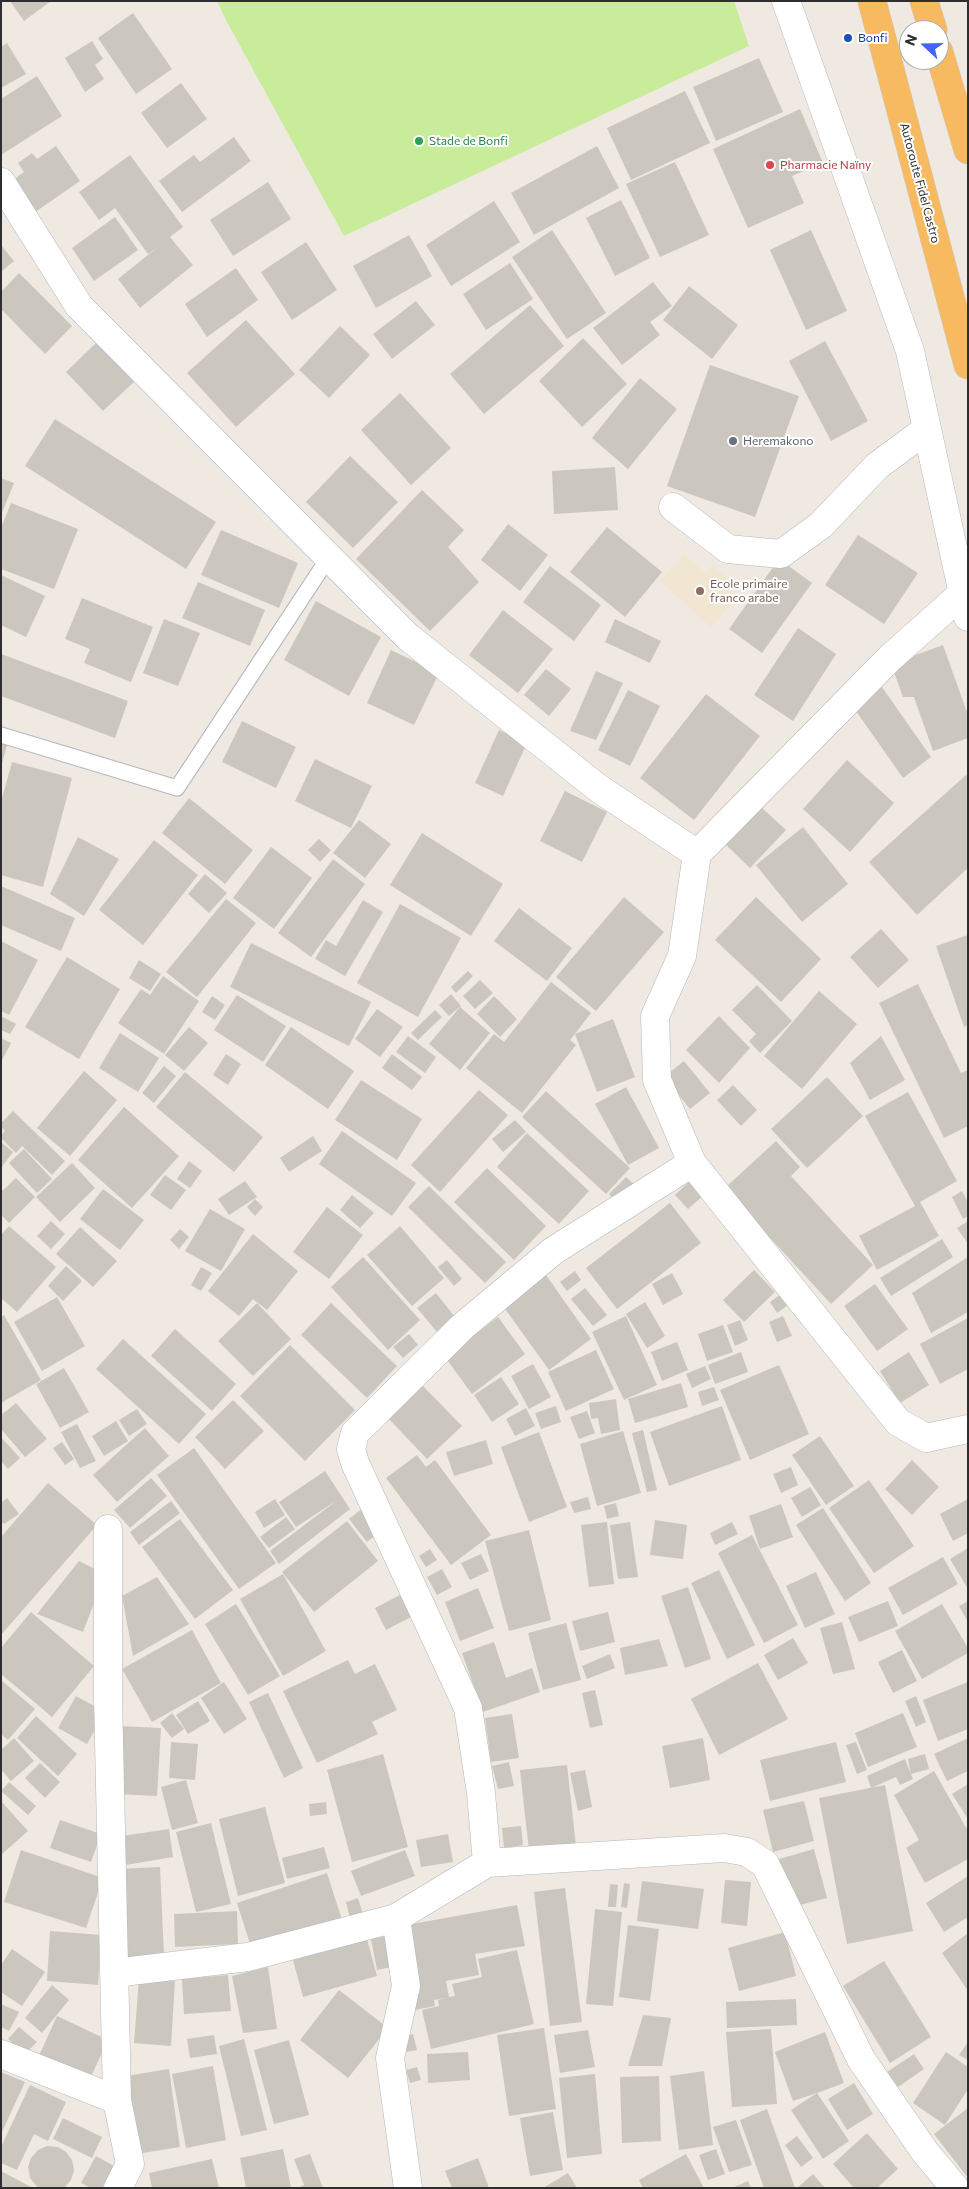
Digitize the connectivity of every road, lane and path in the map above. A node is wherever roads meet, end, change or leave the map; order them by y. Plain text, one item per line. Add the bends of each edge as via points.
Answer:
1 (786, 1) edge
2 (872, 1) edge
3 (924, 1) edge
4 (930, 20) edge
5 (944, 70) edge
6 (968, 150) edge
7 (1, 182) edge
8 (968, 365) edge
9 (927, 429) junction
10 (673, 507) dead end
11 (329, 557) junction
12 (965, 605) edge
13 (1, 734) edge
14 (697, 854) junction
15 (692, 1163) junction
16 (968, 1429) edge
17 (108, 1529) dead end
18 (487, 1863) junction
19 (396, 1918) junction
20 (114, 1973) junction
21 (1, 2054) edge
22 (117, 2100) junction
23 (118, 2188) edge
24 (408, 2188) edge
25 (955, 2188) edge

1 - 9 street via 910,351
2 - 8 highway, Autoroute Fidel Castro
3 - 4 highway
5 - 6 highway
7 - 11 street via 79,306
9 - 10 street via 877,466 821,526 781,554 728,549
9 - 12 street
11 - 13 lane via 177,788
11 - 14 street via 408,637 598,788
12 - 14 street via 890,658
14 - 15 street via 682,956 655,1016 657,1080
15 - 16 street via 898,1422 926,1438
15 - 18 street via 552,1251 463,1326 356,1433 351,1449 468,1708 481,1793
17 - 20 street
18 - 19 street
18 - 25 street via 724,1848 746,1852 765,1864 861,2059
19 - 20 street via 248,1957
19 - 24 street via 406,1986 390,2058
20 - 22 street
21 - 22 street
22 - 23 street via 130,2164

